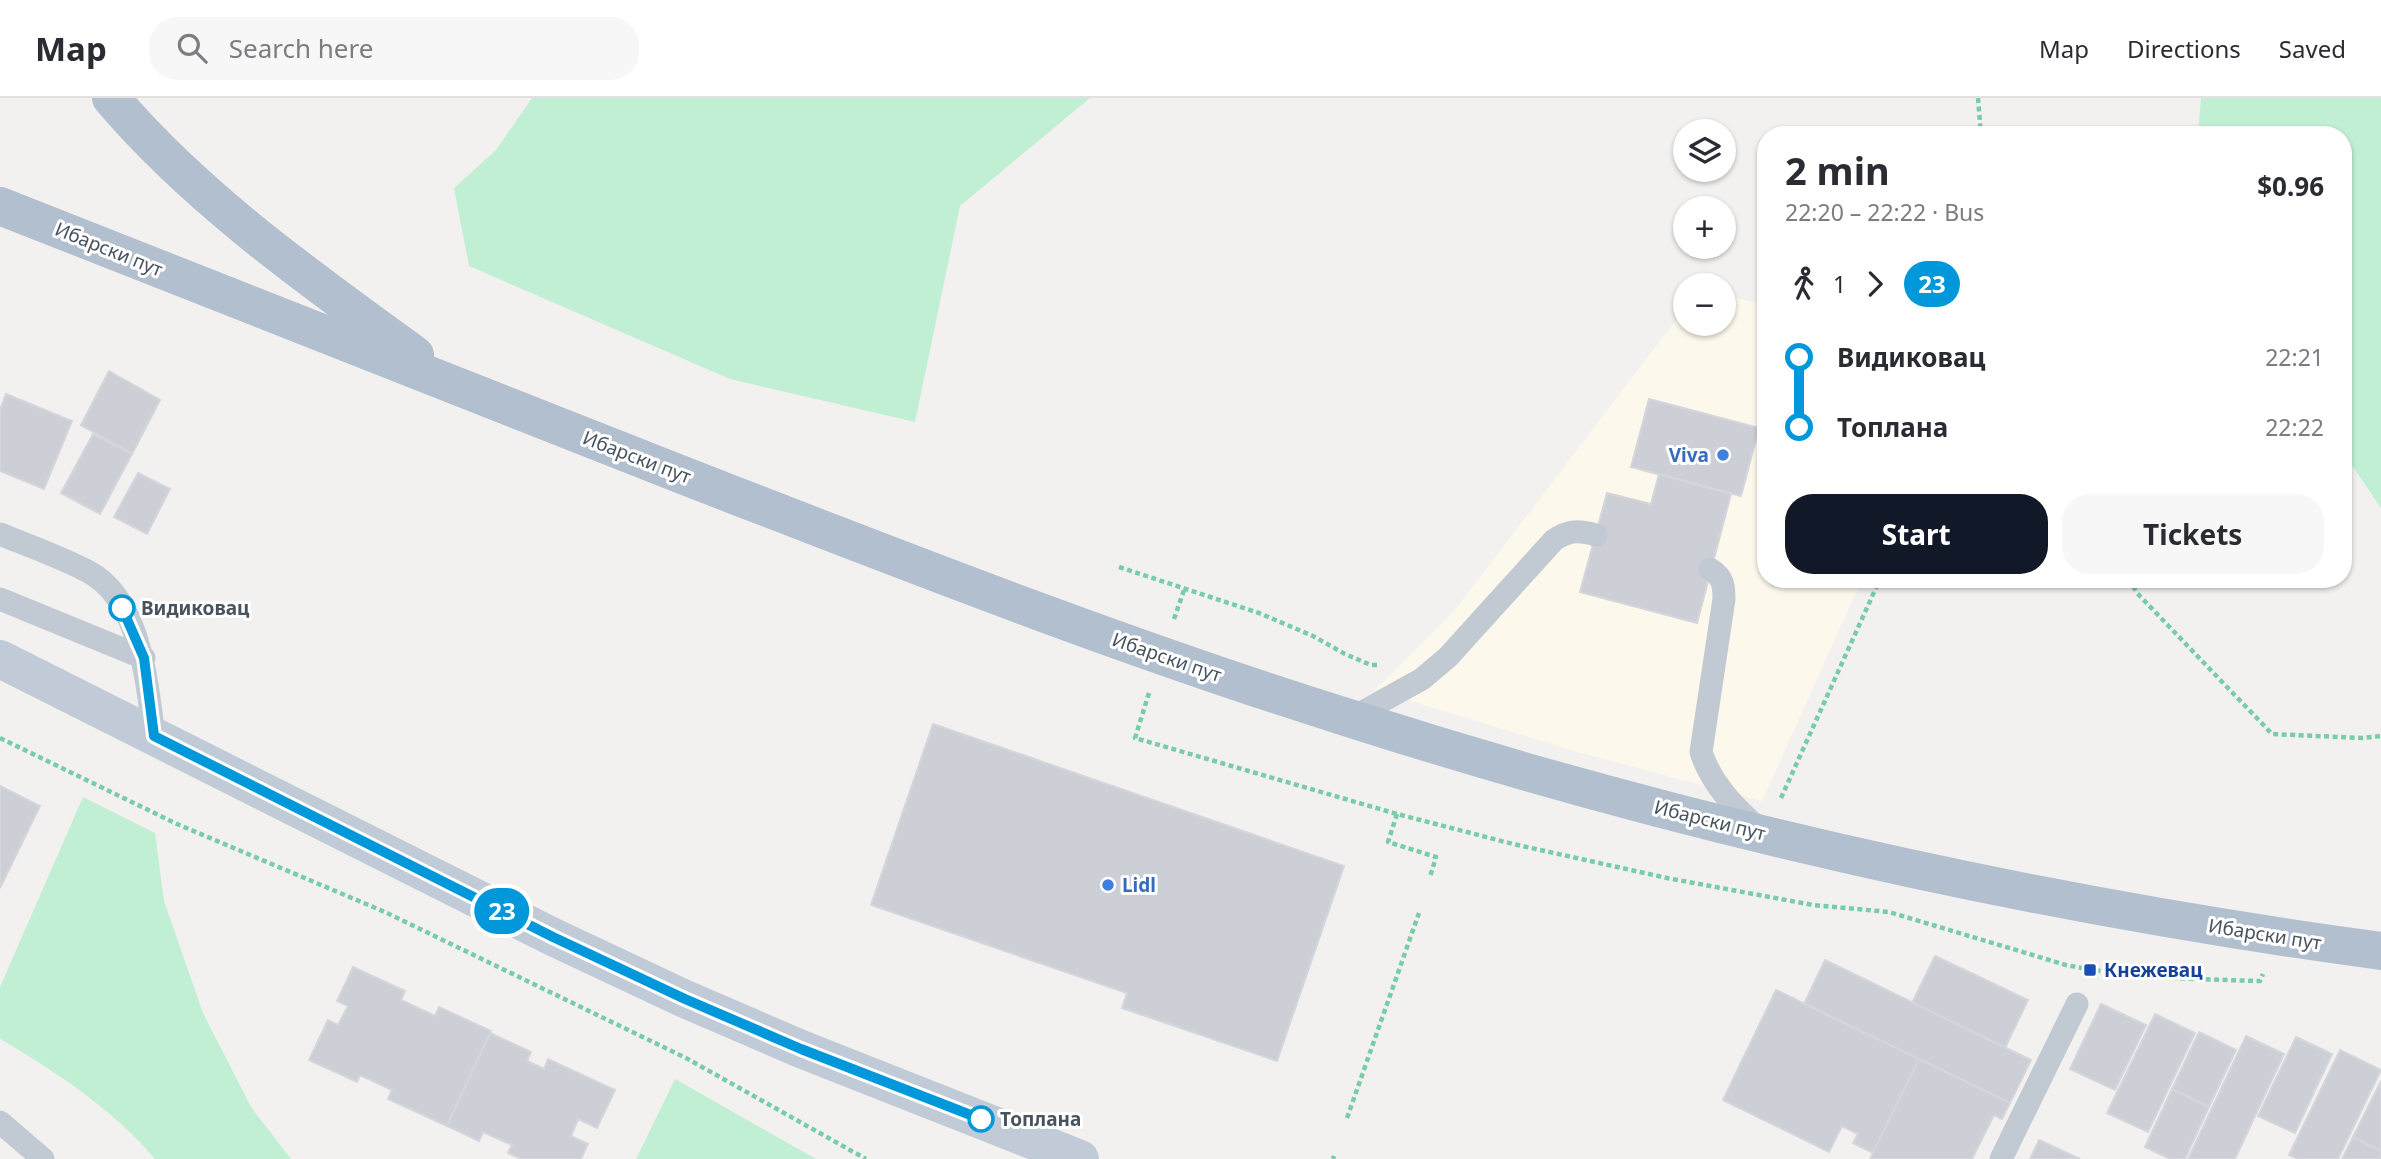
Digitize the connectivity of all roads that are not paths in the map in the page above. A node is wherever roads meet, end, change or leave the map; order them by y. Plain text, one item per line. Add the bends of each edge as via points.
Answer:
1 (111, 98) edge
2 (0, 206) edge
3 (460, 387) junction
4 (0, 534) edge
5 (1596, 535) dead end
6 (1710, 569) dead end
7 (0, 600) edge
8 (144, 658) junction
9 (0, 659) edge
10 (1350, 719) junction
11 (154, 736) junction
12 (1765, 834) junction
13 (2381, 951) edge
14 (2077, 1004) dead end
15 (0, 1122) edge
16 (43, 1159) edge
17 (1080, 1159) edge
18 (2001, 1159) edge

1 - 3 main road via 135,127 220,205 323,288
2 - 3 main road, Ибарски пут
3 - 10 main road, Ибарски пут via 885,554 1160,656
4 - 8 lane via 91,573 113,593
5 - 10 lane via 1579,530 1554,540 1448,657 1422,679
6 - 12 lane via 1719,574 1724,599 1701,752 1730,802
7 - 8 lane
8 - 11 lane
9 - 11 main road
10 - 12 main road, Ибарски пут via 1595,791
11 - 17 main road via 685,999
12 - 13 main road, Ибарски пут via 1937,874 2174,919
14 - 18 lane
15 - 16 lane

